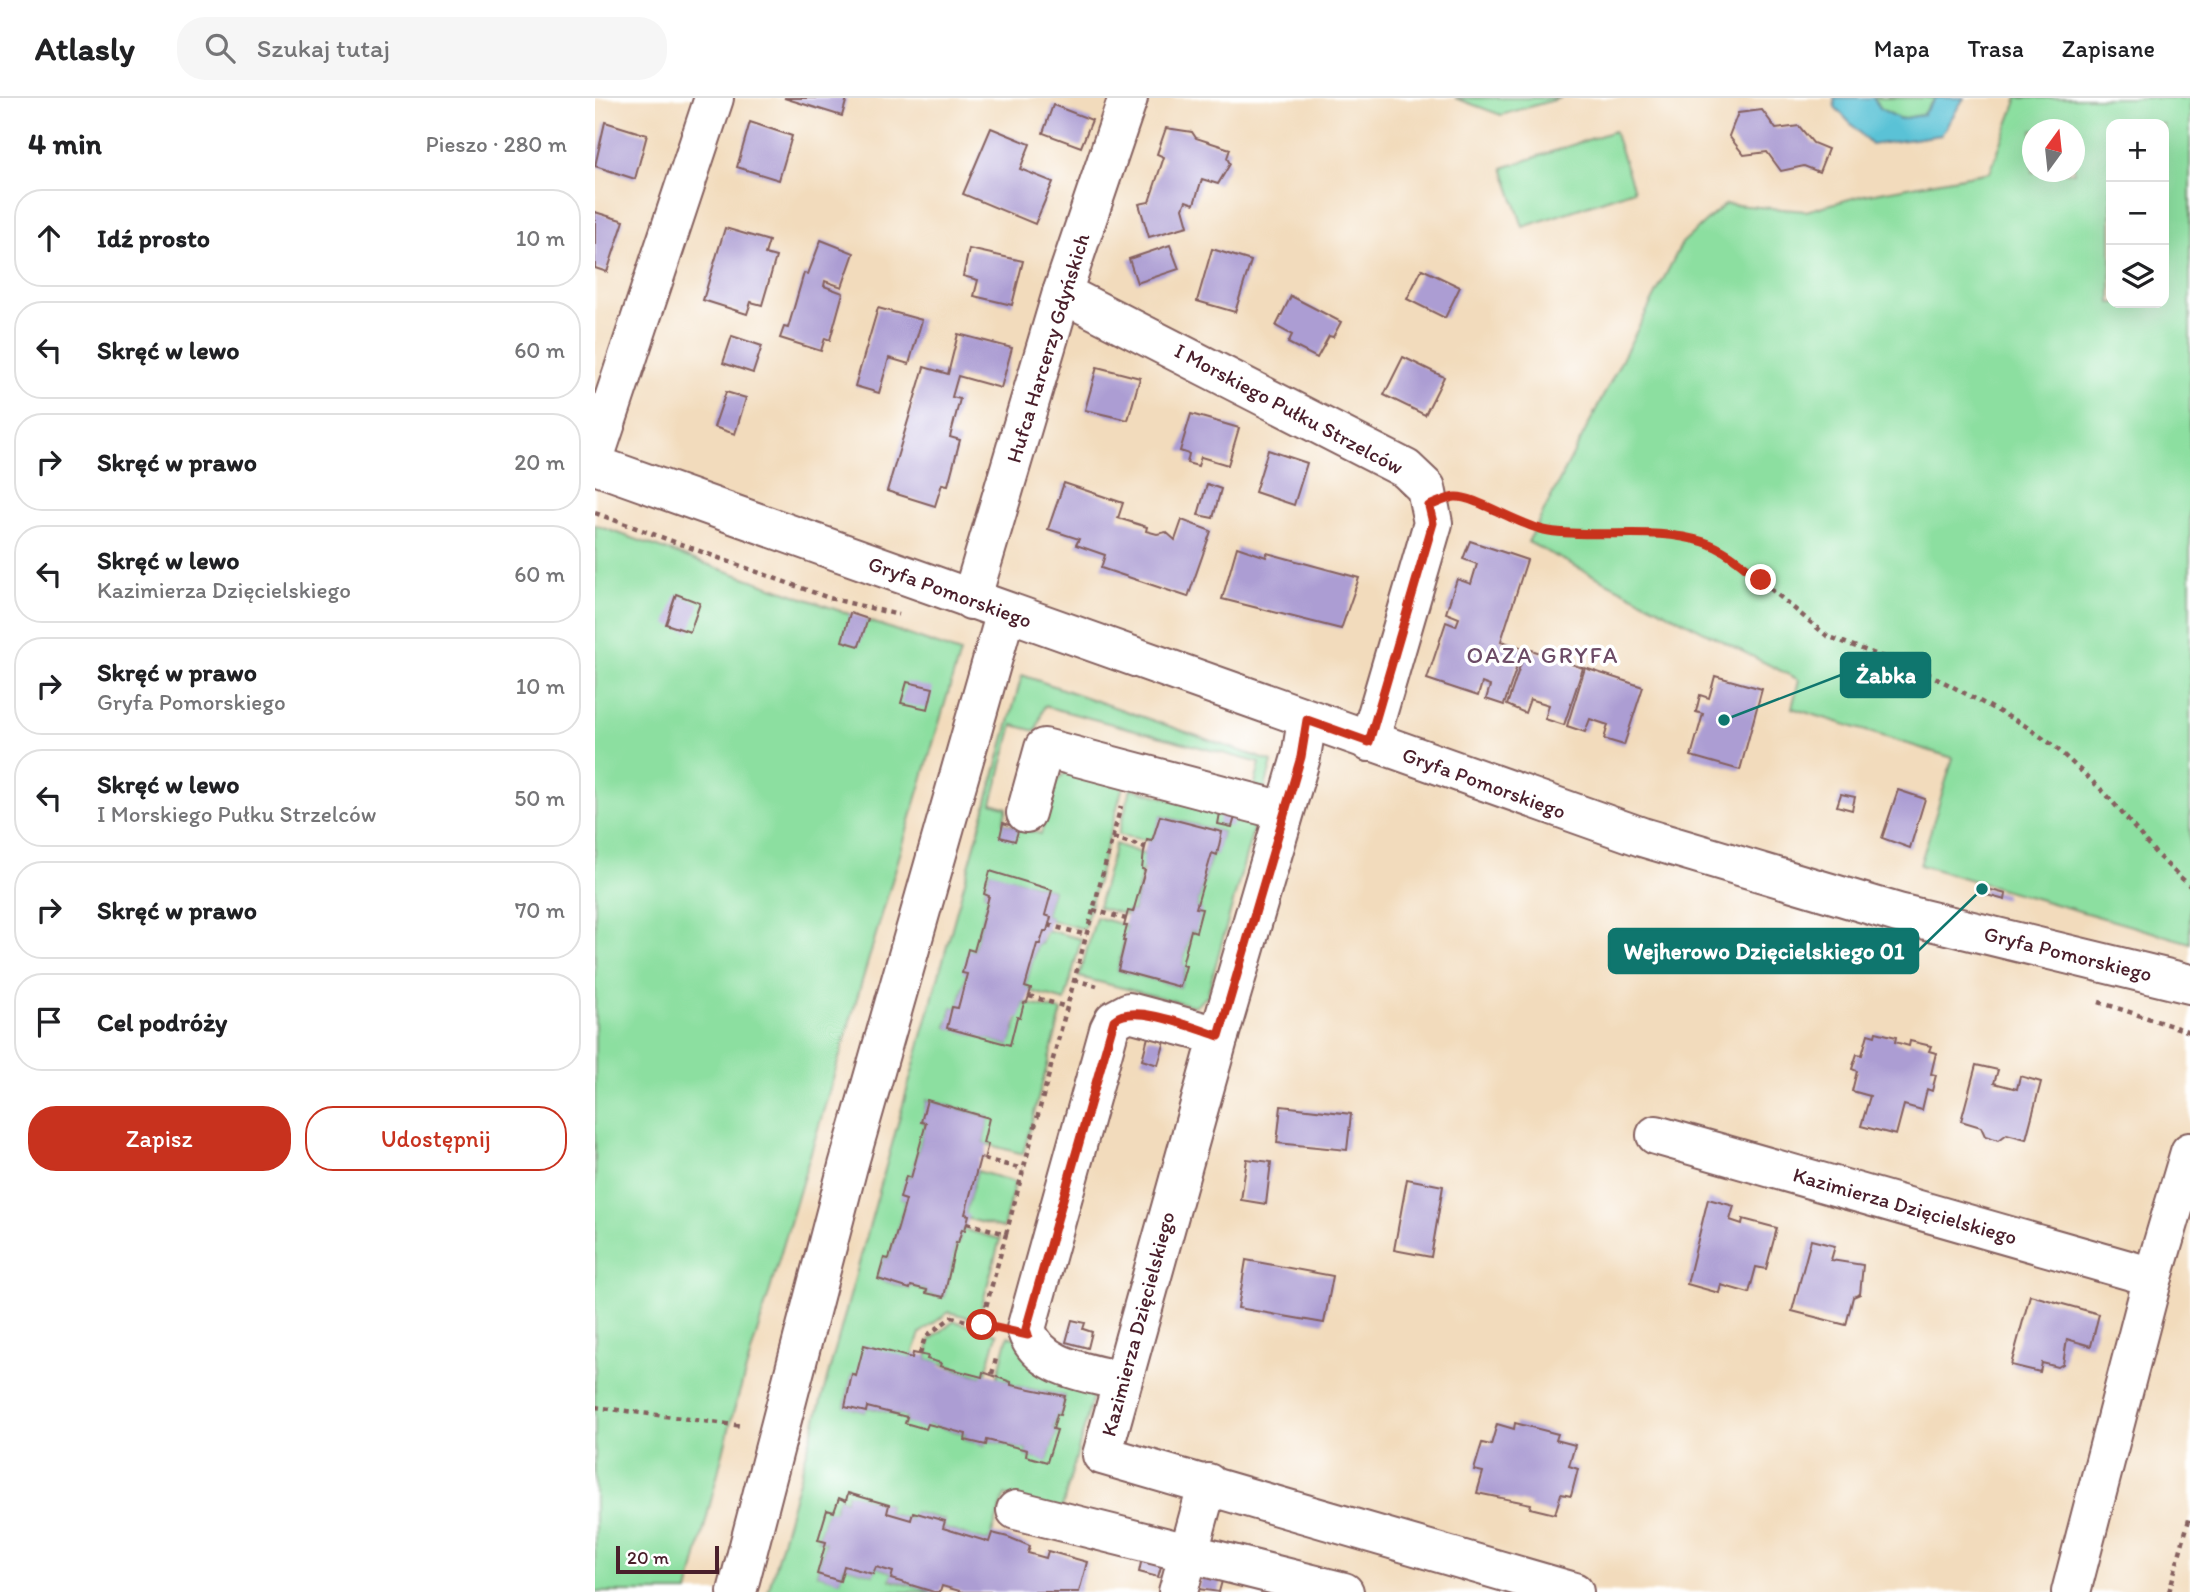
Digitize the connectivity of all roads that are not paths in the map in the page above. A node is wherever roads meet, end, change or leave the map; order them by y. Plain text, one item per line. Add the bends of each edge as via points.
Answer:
1 (714, 98) edge
2 (1128, 98) edge
3 (1062, 293) junction
4 (595, 456) edge
5 (595, 466) edge
6 (971, 600) junction
7 (1006, 612) junction
8 (1307, 720) junction
9 (1369, 742) junction
10 (1285, 811) junction
11 (1026, 813) dead end
12 (2190, 984) edge
13 (1219, 1036) junction
14 (1656, 1135) dead end
15 (2190, 1152) edge
16 (2153, 1277) junction
17 (1121, 1381) junction
18 (1208, 1483) junction
19 (1016, 1510) dead end
20 (1188, 1554) junction
21 (737, 1592) edge
22 (1178, 1592) edge
23 (1344, 1592) edge
24 (1574, 1592) edge
25 (2070, 1592) edge

1 - 4 street
2 - 3 street, Hufca Harcerzy Gdyńskich
3 - 6 street, Hufca Harcerzy Gdyńskich
3 - 9 street, I Morskiego Pułku Strzelców via 1406,469 1426,488 1433,523
5 - 6 street, Gryfa Pomorskiego
6 - 7 street, Gryfa Pomorskiego
7 - 8 street, Gryfa Pomorskiego
7 - 21 street via 848,1166
8 - 9 street, Gryfa Pomorskiego
8 - 10 street, Kazimierza Dzięcielskiego
9 - 12 street, Gryfa Pomorskiego via 1566,812 1790,883
10 - 11 street via 1044,748
10 - 13 street, Kazimierza Dzięcielskiego
13 - 17 street, Kazimierza Dzięcielskiego
13 - 17 street via 1139,1013 1120,1014 1114,1020 1026,1329 1038,1353 1053,1362
14 - 16 street, Kazimierza Dzięcielskiego
15 - 16 street
16 - 25 street
17 - 18 street, Kazimierza Dzięcielskiego via 1102,1455
18 - 20 street
18 - 24 street, Kazimierza Dzięcielskiego
19 - 20 street
20 - 22 street
20 - 23 street

